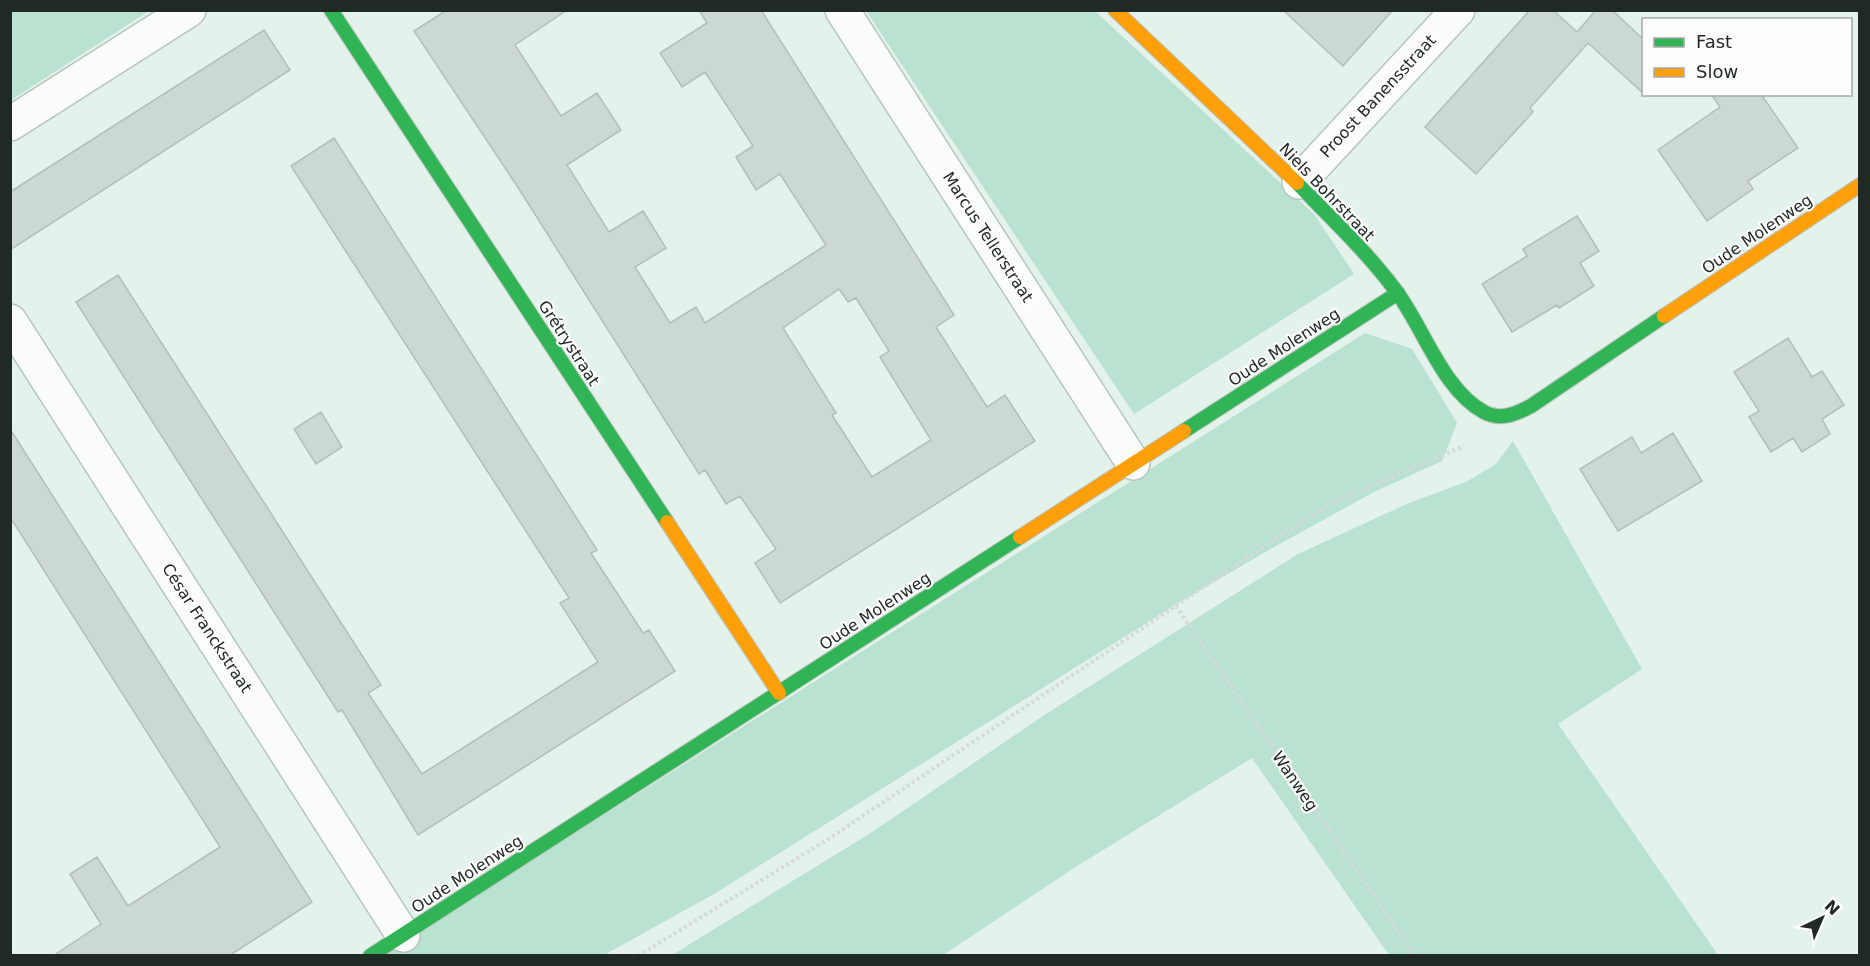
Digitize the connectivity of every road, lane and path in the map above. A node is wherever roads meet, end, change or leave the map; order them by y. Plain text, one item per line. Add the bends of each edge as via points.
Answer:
1 (189, 10) edge
2 (331, 10) edge
3 (842, 10) edge
4 (1115, 10) edge
5 (1453, 12) edge
6 (10, 124) edge
7 (1299, 182) junction
8 (1860, 185) edge
9 (1398, 293) junction
10 (10, 321) edge
11 (1490, 416) joint
12 (1463, 447) dead end
13 (1133, 463) junction
14 (1176, 606) junction
15 (779, 693) junction
16 (403, 935) junction
17 (370, 956) edge
18 (638, 956) edge
19 (1415, 956) edge

1 - 6 street
2 - 15 street, Grétrystraat
3 - 13 street, Marcus Tellerstraat
4 - 7 street, Niels Bohrstraat
5 - 7 street, Proost Banensstraat
7 - 9 street, Niels Bohrstraat
8 - 11 street, Oude Molenweg via 1531,406 1513,416
9 - 11 street, Niels Bohrstraat via 1456,387
9 - 13 street, Oude Molenweg
10 - 16 street, César Franckstraat
12 - 14 path via 1336,501
13 - 15 street, Oude Molenweg
14 - 18 path via 826,840
14 - 19 path, Wanweg
15 - 16 street, Oude Molenweg
16 - 17 street, Oude Molenweg

